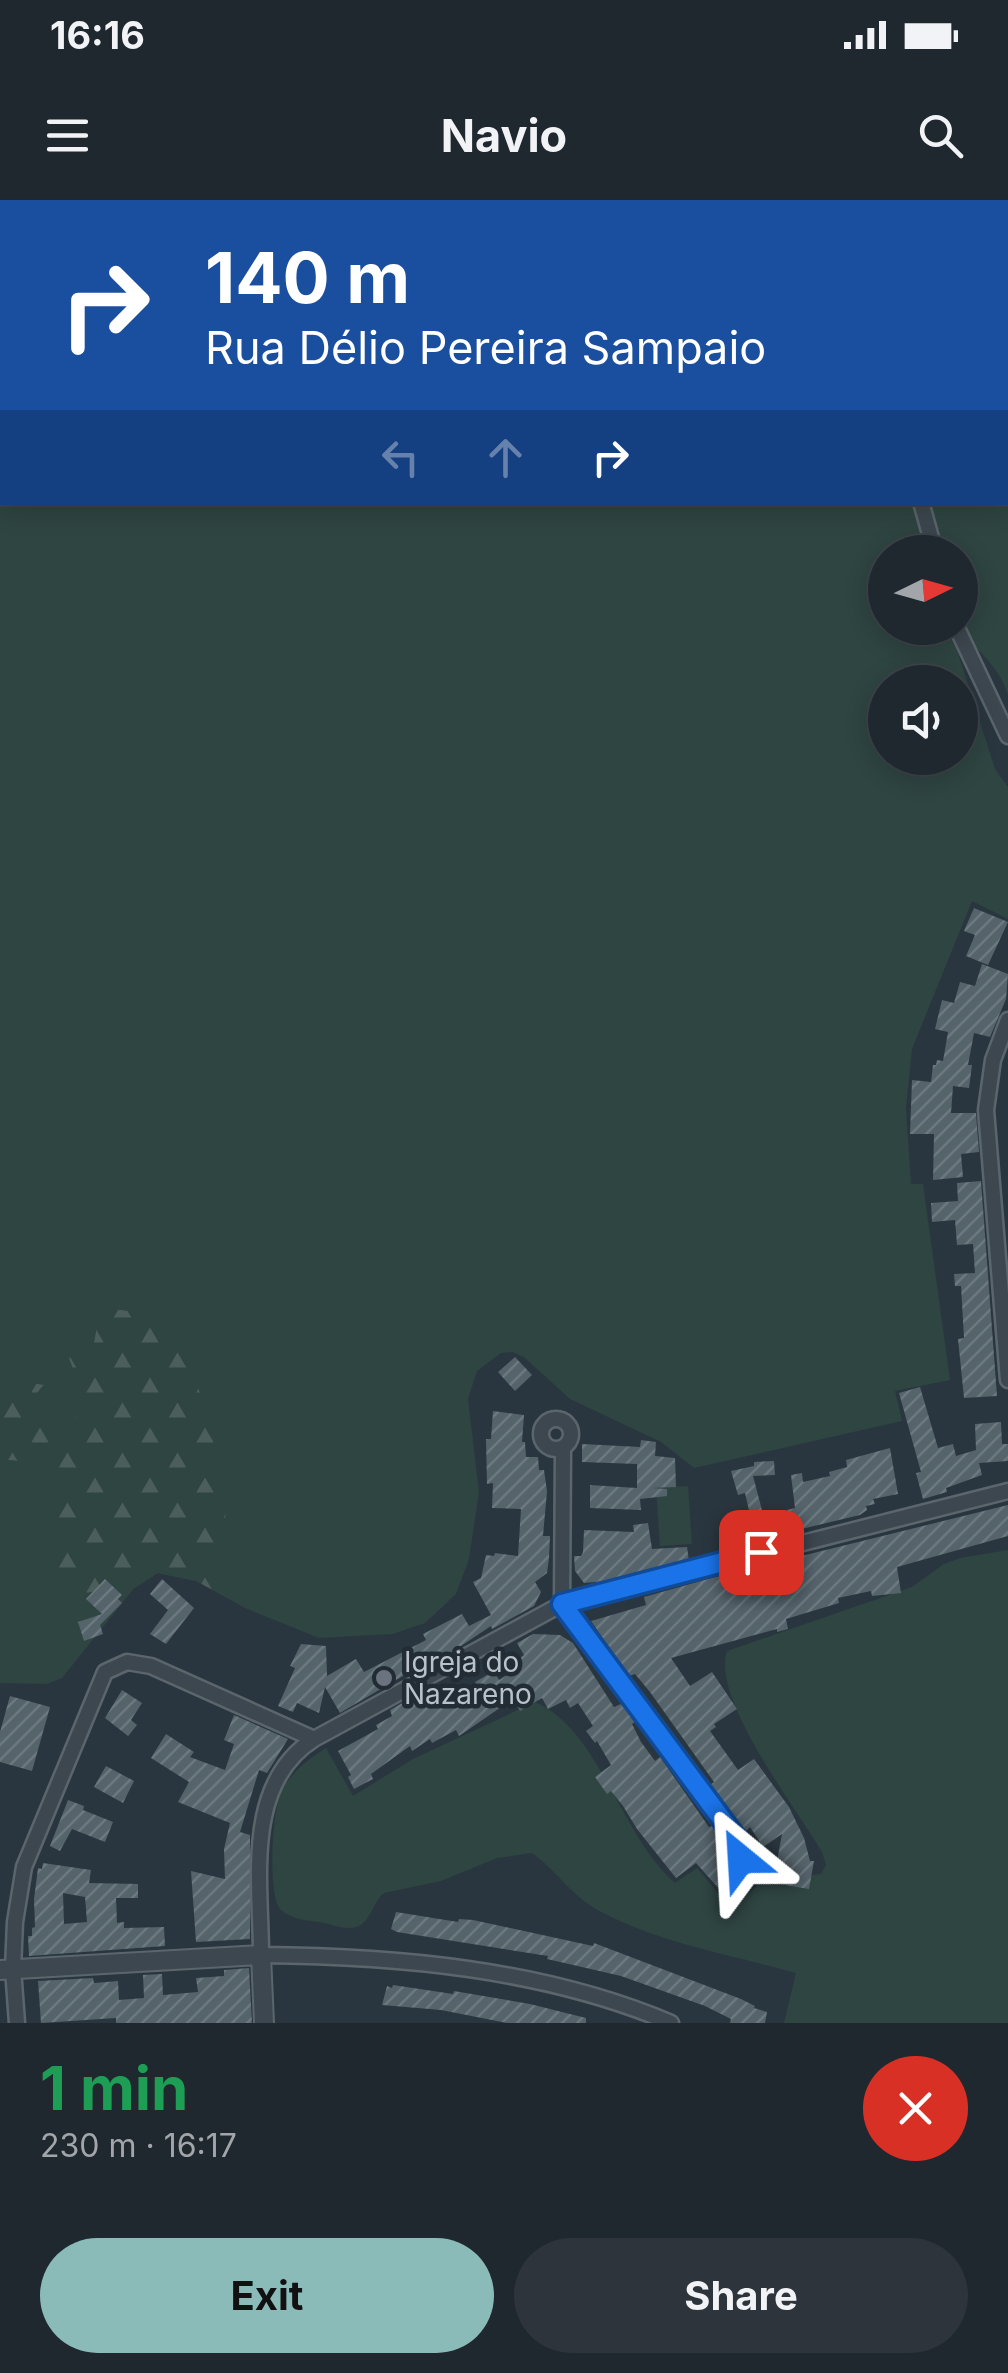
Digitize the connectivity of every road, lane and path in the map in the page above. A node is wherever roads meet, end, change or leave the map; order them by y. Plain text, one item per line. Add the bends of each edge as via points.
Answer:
1 (922, 505) edge
2 (930, 535) edge
3 (964, 645) edge
4 (1008, 736) edge
5 (1008, 1020) edge
6 (1008, 1380) edge
7 (562, 1448) dead end
8 (1008, 1491) edge
9 (562, 1604) junction
10 (314, 1739) junction
11 (744, 1849) dead end
12 (261, 1956) junction
13 (7, 1970) edge
14 (16, 2023) edge
15 (264, 2023) edge
16 (671, 2023) edge

1 - 2 street
3 - 4 street
5 - 6 street via 993,1060 986,1110
7 - 9 street
8 - 9 street
9 - 10 street
9 - 11 street
10 - 12 street via 297,1750 268,1796
10 - 13 street via 151,1666 111,1667 24,1867
12 - 13 street
12 - 15 street
12 - 16 street via 359,1956 501,1976
13 - 14 street

